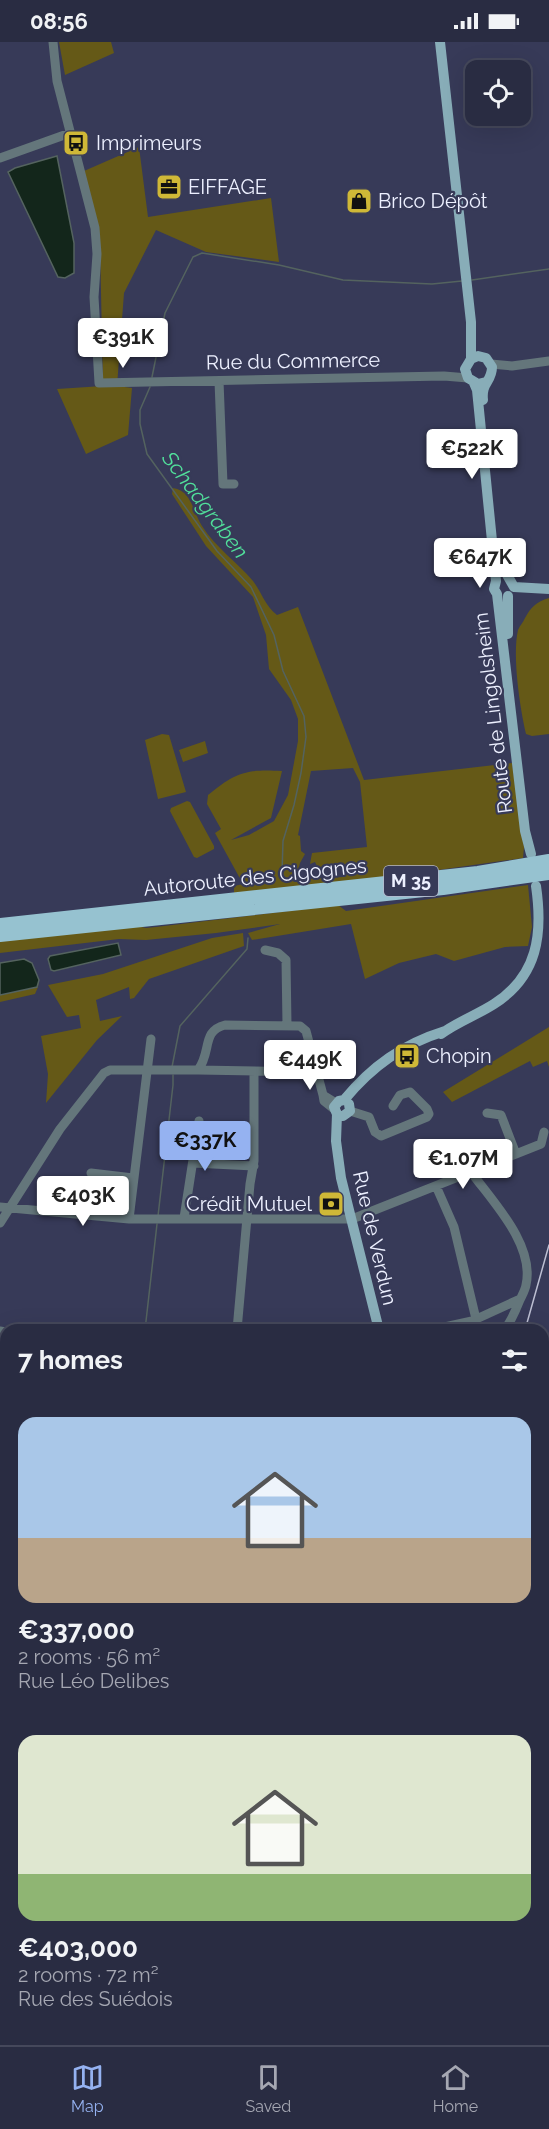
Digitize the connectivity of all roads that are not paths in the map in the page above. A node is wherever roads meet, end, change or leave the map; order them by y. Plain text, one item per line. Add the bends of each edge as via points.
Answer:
1 (52, 42) edge
2 (440, 42) edge
3 (70, 133) junction
4 (0, 158) edge
5 (476, 357) junction
6 (549, 361) edge
7 (490, 373) junction
8 (469, 376) junction
9 (219, 381) junction
10 (234, 484) dead end
11 (549, 589) edge
12 (501, 590) junction
13 (549, 861) edge
14 (549, 873) edge
15 (536, 886) dead end
16 (0, 925) edge
17 (0, 935) edge
18 (265, 950) dead end
19 (287, 1025) junction
20 (151, 1039) dead end
21 (147, 1069) junction
22 (198, 1070) junction
23 (254, 1071) junction
24 (316, 1072) junction
25 (393, 1106) dead end
26 (342, 1108) junction
27 (487, 1113) dead end
28 (199, 1121) dead end
29 (544, 1132) dead end
30 (516, 1154) junction
31 (193, 1163) junction
32 (254, 1166) junction
33 (471, 1172) junction
34 (91, 1173) dead end
35 (133, 1178) junction
36 (436, 1186) junction
37 (0, 1207) edge
38 (11, 1207) junction
39 (184, 1218) junction
40 (129, 1219) junction
41 (248, 1219) junction
42 (352, 1219) junction
43 (0, 1223) edge
44 (520, 1299) junction
45 (476, 1319) junction
46 (238, 1324) edge
47 (378, 1324) edge
48 (456, 1324) edge
49 (509, 1324) edge

1 - 3 street
2 - 5 main road
3 - 4 street
3 - 9 street, Rue du Commerce via 95,228 99,383
5 - 7 main road
5 - 8 main road
6 - 7 street
7 - 8 main road
7 - 12 main road, Route de Lingolsheim via 482,390 502,566
8 - 9 street, Rue du Commerce
8 - 12 main road, Route de Lingolsheim via 477,390
9 - 10 street via 223,484
11 - 12 main road
12 - 12 main road, Route de Lingolsheim via 516,730 531,818 531,854 525,831
13 - 16 highway, Autoroute des Cigognes / M 35 via 478,873
14 - 17 highway, Autoroute des Cigognes / M 35 via 443,888
15 - 26 main road via 540,923 536,947 528,967 509,993 461,1023 386,1059 362,1079
18 - 19 street via 286,960
19 - 22 street via 216,1027 210,1033 205,1061
19 - 24 street via 306,1031
20 - 21 street
21 - 22 street
21 - 35 street
21 - 38 street via 104,1073 60,1129
22 - 23 street
23 - 24 street
23 - 32 street
24 - 26 street via 323,1095
25 - 26 street via 400,1095 410,1092 429,1114 381,1136 369,1117
26 - 42 main road, Rue de Verdun via 336,1141
27 - 30 street via 501,1115
28 - 31 street
29 - 30 street via 541,1144
30 - 33 street
31 - 32 street
31 - 39 street
32 - 41 street
33 - 36 street
33 - 44 street via 521,1244 527,1279
34 - 35 street
35 - 40 street
36 - 42 street
36 - 45 street via 454,1227
37 - 38 street
38 - 40 street
38 - 43 street
39 - 40 street
39 - 41 street
41 - 42 street
41 - 46 street
42 - 47 main road, Rue de Verdun
44 - 45 street
44 - 49 street
45 - 48 street

